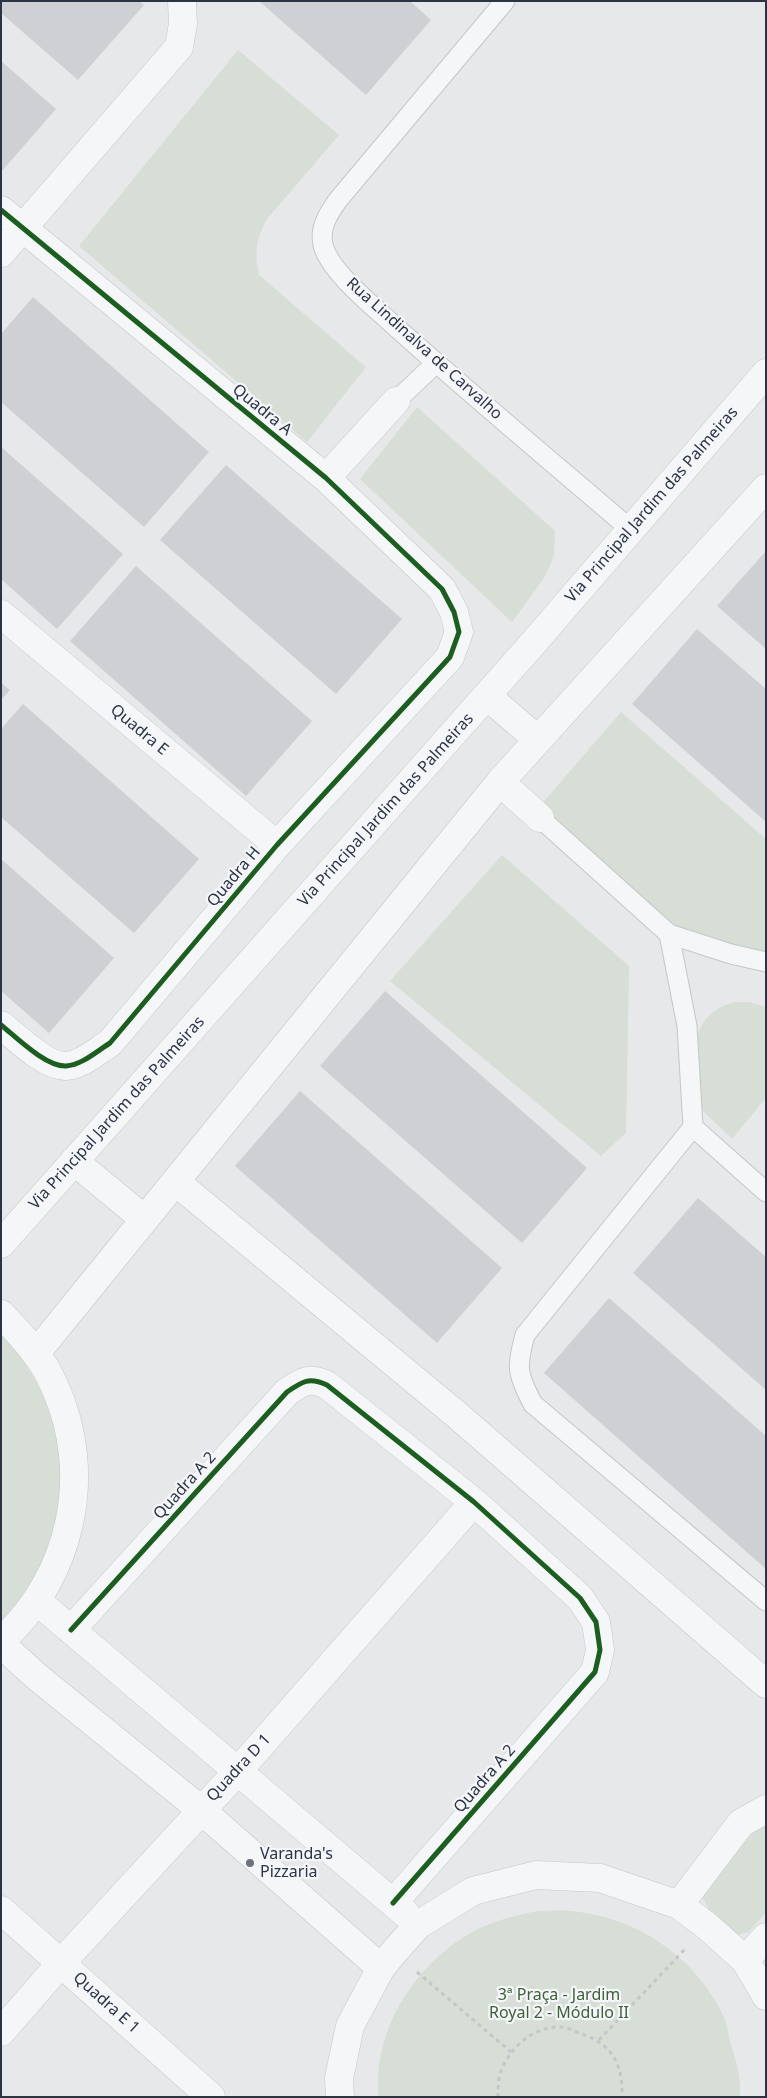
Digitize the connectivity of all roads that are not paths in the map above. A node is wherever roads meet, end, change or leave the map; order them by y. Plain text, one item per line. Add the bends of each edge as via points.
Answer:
1 (182, 1) edge
2 (505, 1) edge
3 (1, 210) edge
4 (24, 228) junction
5 (1, 253) edge
6 (436, 363) junction
7 (766, 373) edge
8 (396, 402) joint
9 (326, 478) junction
10 (766, 488) edge
11 (630, 530) junction
12 (1, 614) edge
13 (459, 632) joint
14 (487, 696) junction
15 (537, 738) junction
16 (500, 782) junction
17 (540, 818) joint
18 (277, 845) junction
19 (669, 934) junction
20 (766, 962) edge
21 (1, 1025) edge
22 (692, 1127) junction
23 (74, 1161) junction
24 (176, 1182) junction
25 (766, 1192) edge
26 (144, 1219) junction
27 (1, 1244) edge
28 (1, 1314) edge
29 (36, 1353) junction
30 (474, 1502) junction
31 (37, 1600) junction
32 (766, 1601) edge
33 (71, 1630) junction
34 (1, 1642) edge
35 (766, 1684) edge
36 (238, 1771) junction
37 (200, 1809) junction
38 (766, 1810) edge
39 (393, 1903) junction
40 (679, 1905) junction
41 (1, 1910) edge
42 (418, 1925) junction
43 (766, 1937) edge
44 (388, 1960) junction
45 (746, 1960) junction
46 (61, 1963) junction
47 (766, 1996) edge
48 (1, 2032) edge
49 (211, 2097) edge
50 (340, 2097) edge

1 - 4 street via 183,24 179,46
2 - 6 lane, Rua Lindinalva de Carvalho via 324,220 323,244 336,268
3 - 4 street, Quadra A
4 - 5 street
4 - 9 street, Quadra A
6 - 8 lane
6 - 11 lane, Rua Lindinalva de Carvalho
7 - 11 street, Via Principal Jardim das Palmeiras
8 - 9 street
9 - 13 street, Quadra A via 442,589 454,612
10 - 15 street
11 - 14 street, Via Principal Jardim das Palmeiras
12 - 18 street, Quadra E
13 - 18 street, Quadra H via 450,657
14 - 15 street
14 - 23 street, Via Principal Jardim das Palmeiras
15 - 16 street
16 - 17 street
16 - 24 street
17 - 19 lane
18 - 21 street, Quadra H via 110,1043 86,1059 65,1066 42,1058
19 - 20 lane
19 - 22 lane via 688,1026
22 - 25 lane
22 - 32 lane via 525,1335 519,1368 533,1404
23 - 26 street
23 - 27 street, Via Principal Jardim das Palmeiras
24 - 26 street
24 - 35 street via 457,1415
26 - 29 street
28 - 29 street
29 - 31 street via 55,1386 68,1421 74,1458 74,1496 68,1533 55,1568
30 - 33 street, Quadra A 2 via 327,1385 316,1380 302,1381 288,1392
30 - 36 street, Quadra D 1
30 - 39 street, Quadra A 2 via 580,1598 596,1622 600,1650 595,1672
31 - 33 street
31 - 34 street
33 - 36 street
34 - 37 street via 36,1676
36 - 37 street, Quadra D 1
36 - 39 street
37 - 44 street
37 - 46 street, Quadra D 1
38 - 40 street via 741,1823
39 - 42 street
40 - 42 street via 600,1878 536,1875 473,1891
40 - 45 street
41 - 46 street, Quadra E 1
42 - 44 street
43 - 45 street
44 - 50 street via 350,2026 339,2078
45 - 47 street
46 - 48 street, Quadra D 1
46 - 49 street, Quadra E 1

